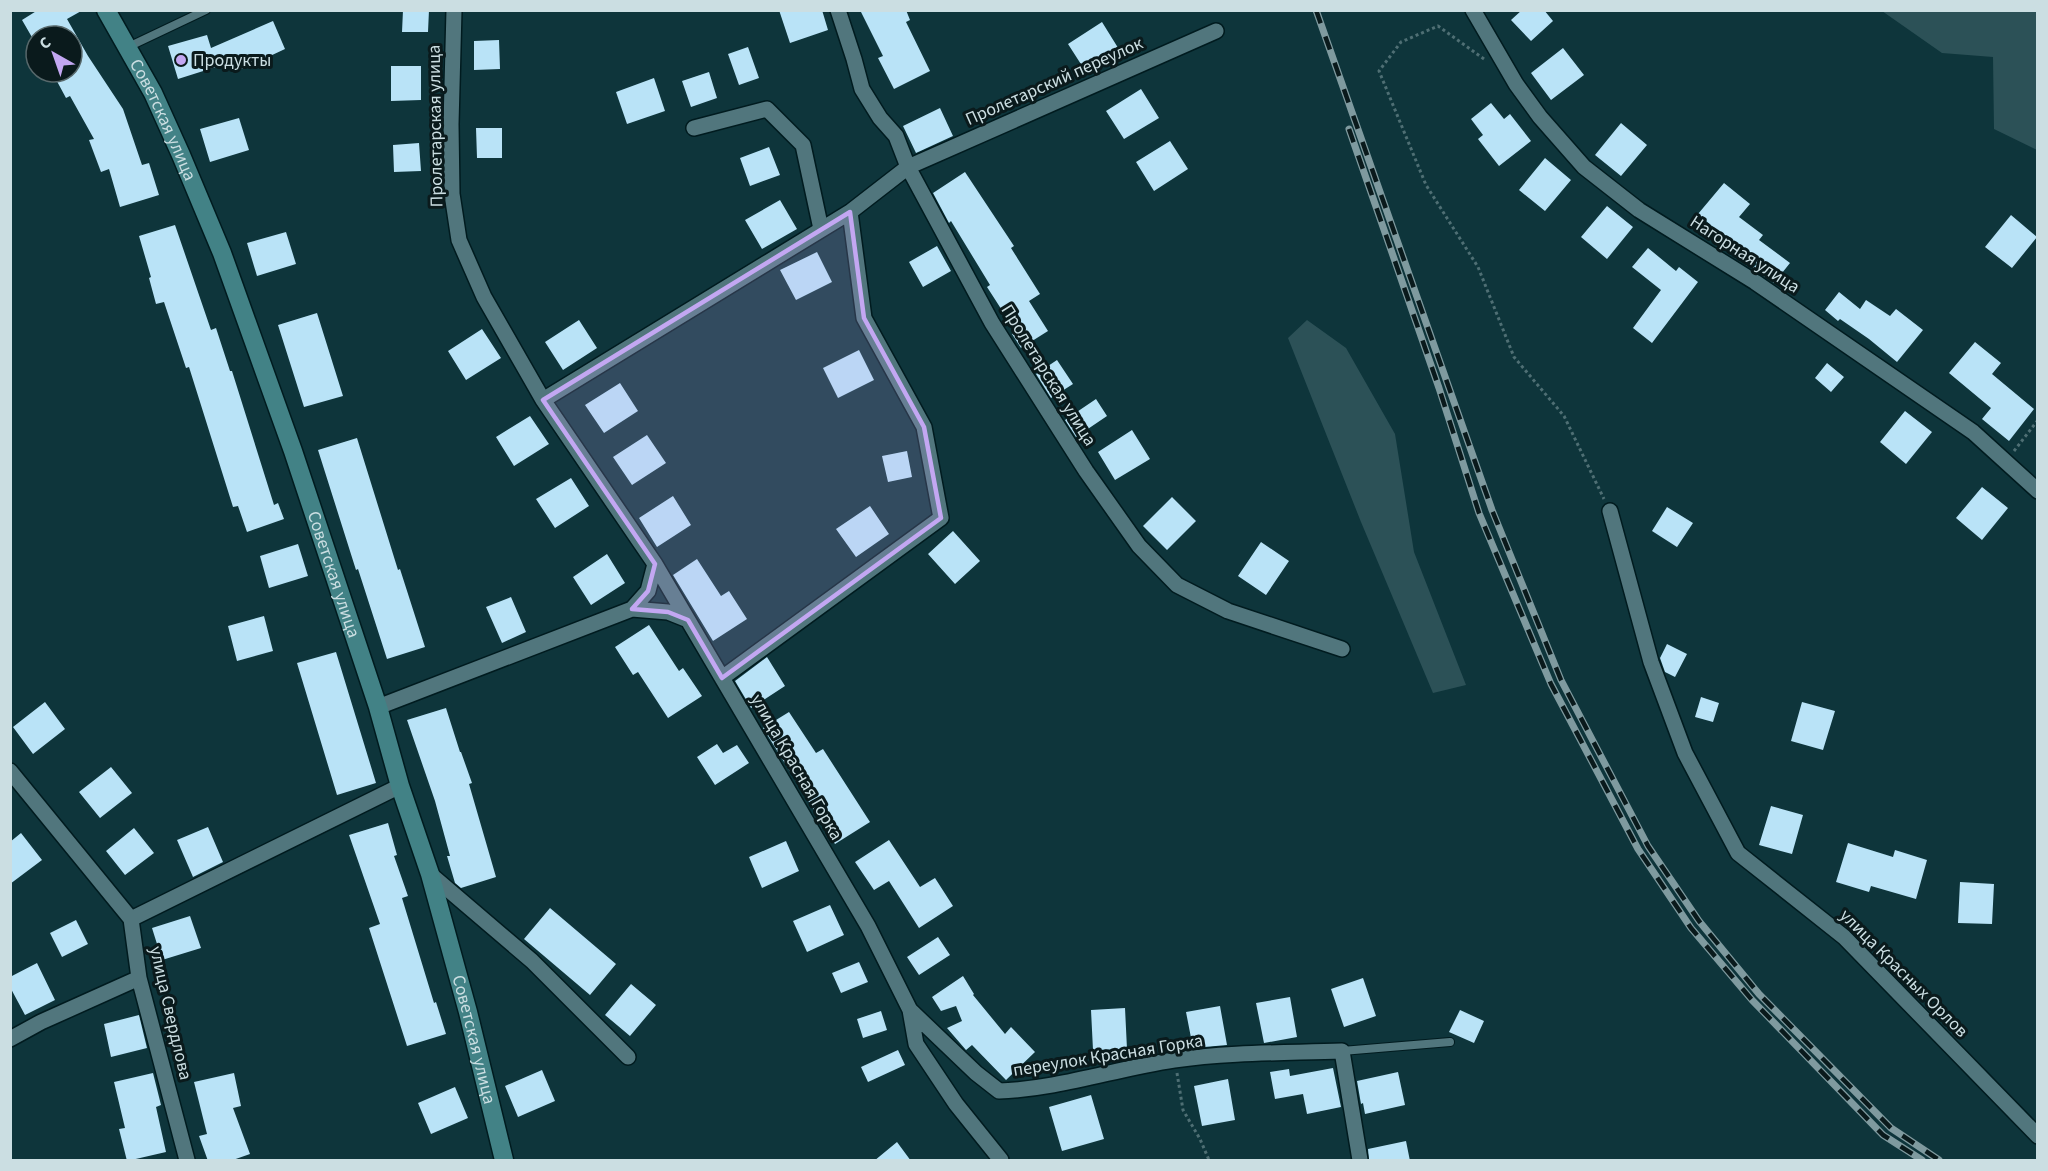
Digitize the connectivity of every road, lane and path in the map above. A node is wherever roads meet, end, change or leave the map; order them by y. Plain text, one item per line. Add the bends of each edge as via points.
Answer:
1 (106, 10) edge
2 (206, 10) edge
3 (454, 10) edge
4 (838, 10) edge
5 (1473, 10) edge
6 (1216, 31) dead end
7 (128, 47) junction
8 (1490, 64) dead end
9 (694, 128) dead end
10 (908, 166) junction
11 (850, 212) junction
12 (821, 229) junction
13 (543, 400) junction
14 (2037, 420) edge
15 (2006, 463) junction
16 (2037, 491) edge
17 (1610, 511) joint
18 (655, 564) junction
19 (632, 609) junction
20 (688, 620) junction
21 (1342, 649) dead end
22 (722, 678) junction
23 (378, 707) junction
24 (10, 771) edge
25 (400, 786) junction
26 (430, 874) junction
27 (131, 920) junction
28 (139, 978) junction
29 (910, 1010) junction
30 (10, 1039) edge
31 (1450, 1042) dead end
32 (1342, 1051) junction
33 (628, 1057) dead end
34 (1175, 1060) junction
35 (2037, 1132) edge
36 (187, 1161) edge
37 (504, 1161) edge
38 (1001, 1161) edge
39 (1209, 1161) edge
40 (1360, 1161) edge

1 - 7 main road, Советская улица
2 - 7 lane
3 - 13 street, Пролетарская улица via 452,194 459,240 484,297
4 - 10 street, Пролетарская улица via 862,89 896,136
5 - 15 street, Нагорная улица via 1528,101 1584,167 1639,210 1755,282 1973,432
6 - 10 street, Пролетарский переулок
7 - 23 main road, Советская улица via 163,114 222,253
8 - 17 path via 1438,26 1401,42 1379,71 1426,185 1478,267 1514,357 1564,416
9 - 12 street via 767,109 803,145
10 - 11 street, Пролетарский переулок
10 - 21 street, Пролетарская улица via 992,323 1139,546 1177,585 1228,611
11 - 12 street, Пролетарский переулок
11 - 22 street via 864,318 924,427 941,518
12 - 13 street, Пролетарский переулок
13 - 18 street, улица Красная Горка
14 - 15 path
15 - 16 street, Нагорная улица
17 - 35 street, улица Красных Орлов via 1651,662 1685,753 1738,853 1844,937
18 - 19 street via 648,591
18 - 20 street, улица Красная Горка
19 - 20 street via 668,612
19 - 23 street
20 - 22 street, улица Красная Горка
22 - 29 street, улица Красная Горка via 868,926
23 - 25 main road, Советская улица
24 - 27 street
25 - 26 main road, Советская улица
25 - 27 street
26 - 33 street via 532,962
26 - 37 main road, Советская улица
27 - 28 street, улица Свердлова
28 - 30 street
28 - 36 street, улица Свердлова
29 - 34 street, переулок Красная Горка via 999,1091 1026,1090
29 - 38 street, улица Красная Горка via 916,1044
31 - 32 lane
32 - 34 street, переулок Красная Горка
32 - 40 street
34 - 39 path via 1183,1110

